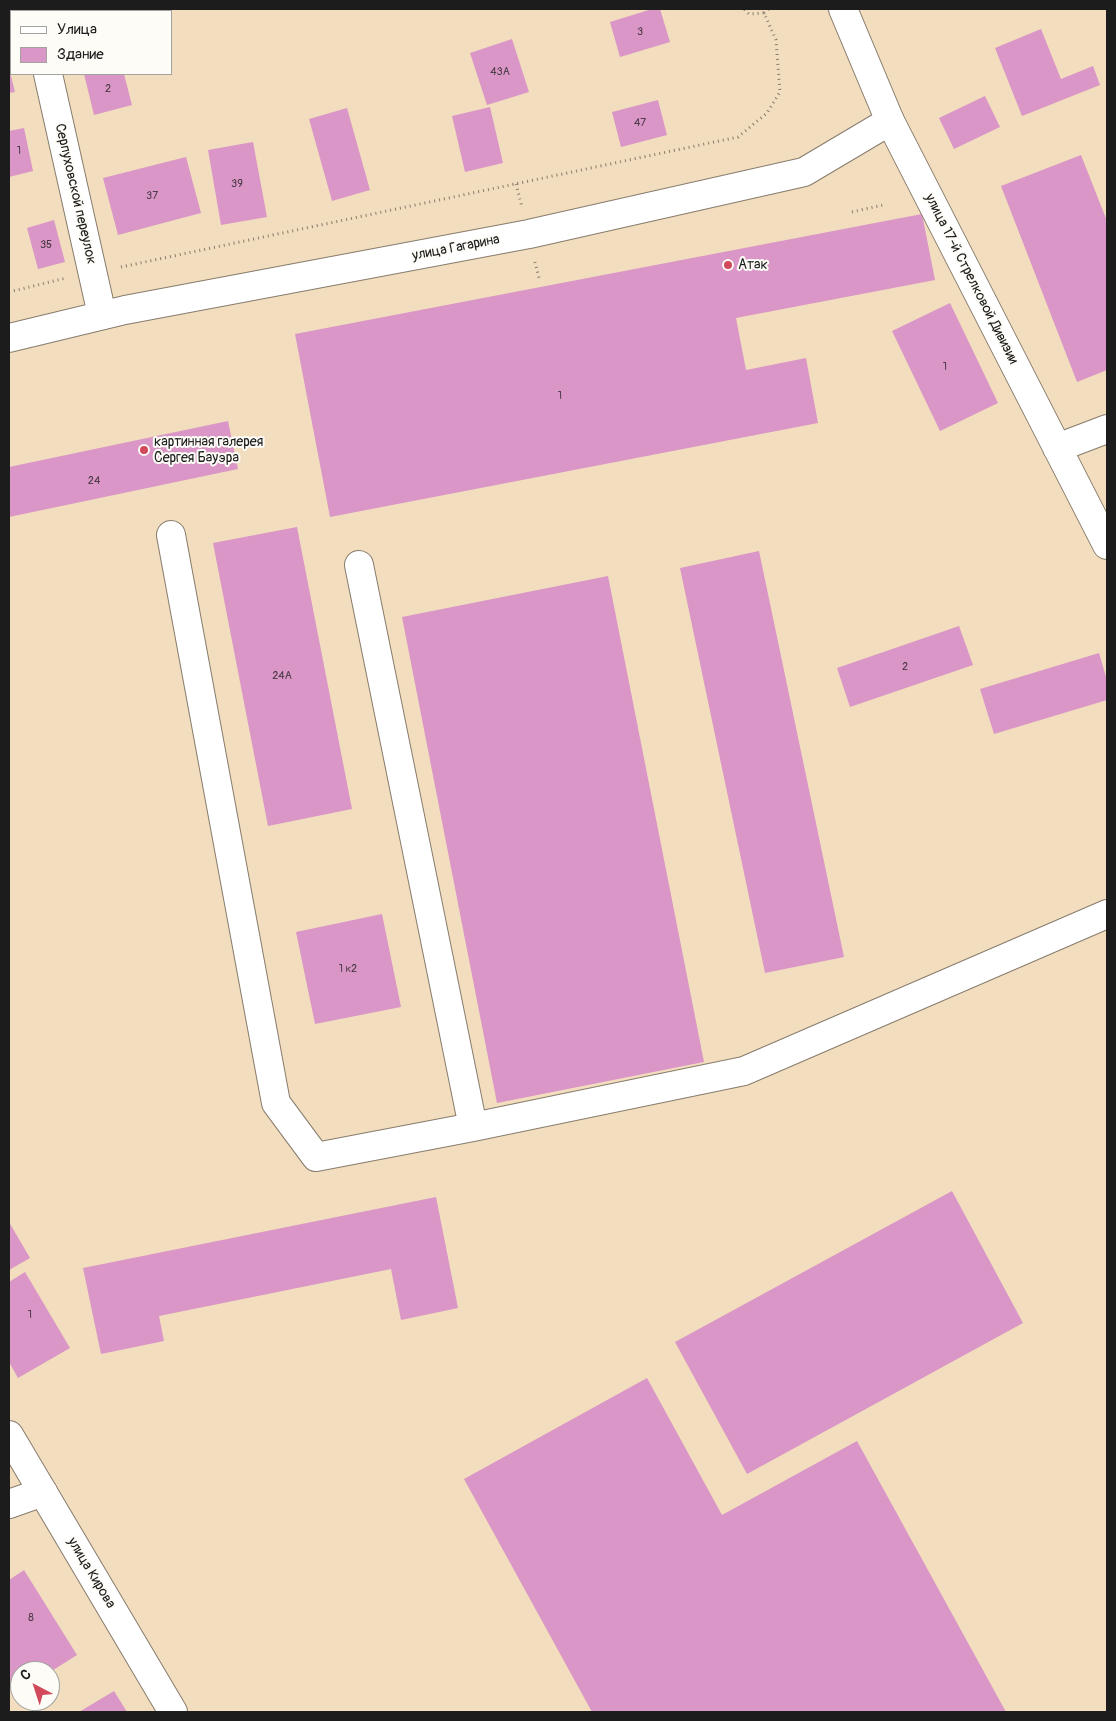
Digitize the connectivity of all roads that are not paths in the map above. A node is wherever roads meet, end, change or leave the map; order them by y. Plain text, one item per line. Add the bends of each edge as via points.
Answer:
1 (843, 9) edge
2 (48, 75) edge
3 (890, 121) junction
4 (102, 315) junction
5 (9, 338) edge
6 (1107, 430) edge
7 (1057, 448) junction
8 (171, 535) dead end
9 (1107, 545) edge
10 (359, 565) dead end
11 (1107, 914) edge
12 (474, 1127) junction
13 (9, 1435) edge
14 (43, 1492) junction
15 (9, 1504) edge
16 (173, 1712) edge

1 - 3 main road, улица 17-й Стрелковой Дивизии
2 - 4 main road, Серпуховской переулок
3 - 4 main road, улица Гагарина via 804,172 529,234
3 - 7 main road, улица 17-й Стрелковой Дивизии
4 - 5 main road, улица Гагарина
6 - 7 main road
7 - 9 main road, улица 17-й Стрелковой Дивизии
8 - 12 main road via 276,1103 316,1157
10 - 12 main road
11 - 12 main road via 744,1071
13 - 14 main road, улица Кирова
14 - 15 main road
14 - 16 main road, улица Кирова

